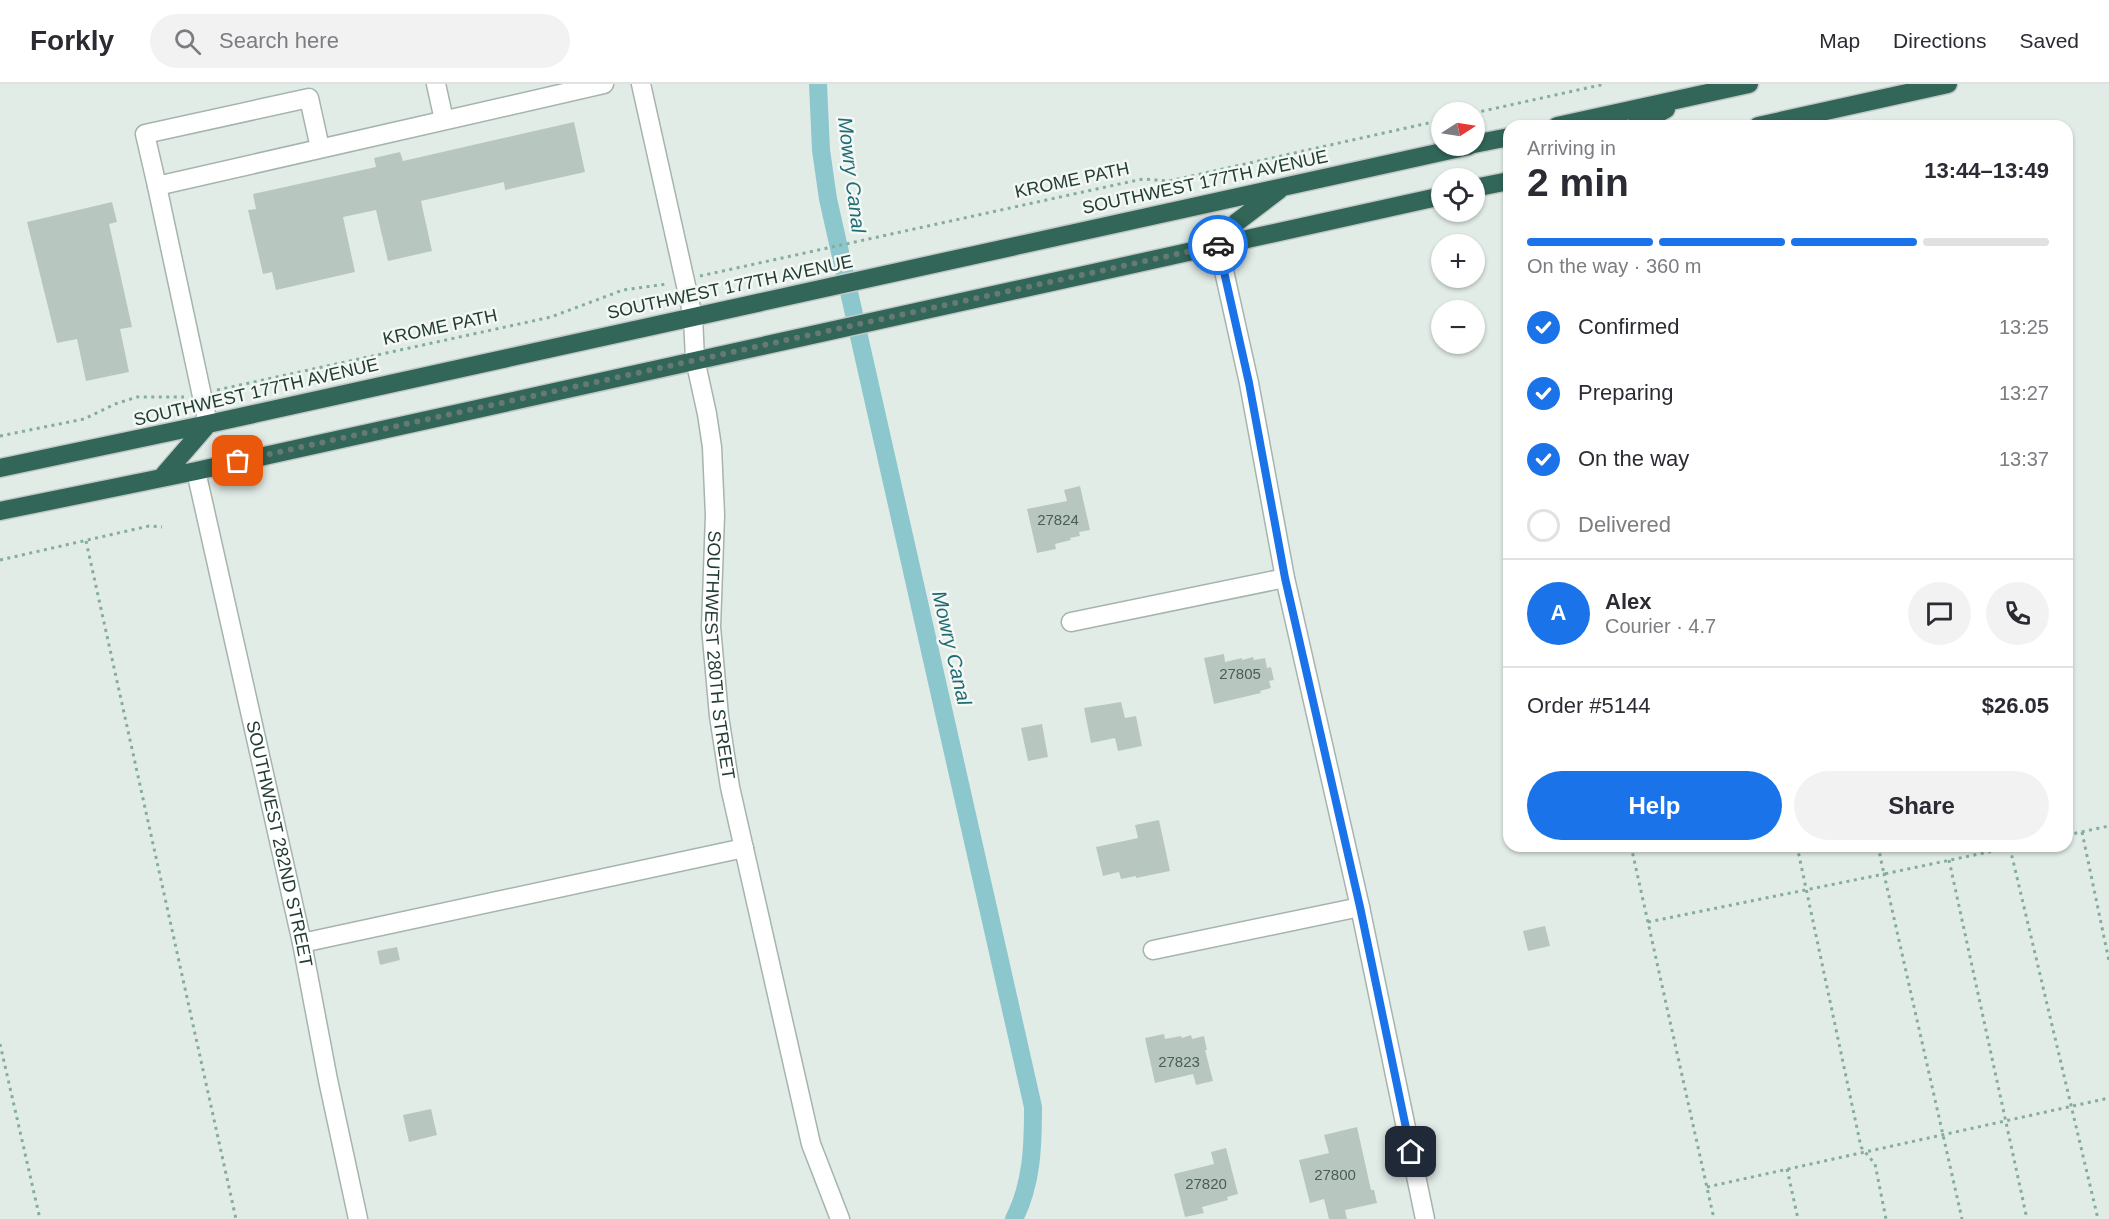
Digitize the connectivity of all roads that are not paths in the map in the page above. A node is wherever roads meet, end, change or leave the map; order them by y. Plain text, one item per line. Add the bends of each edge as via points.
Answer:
1 (436, 84) edge
2 (604, 84) edge
3 (641, 84) edge
4 (1749, 84) edge
5 (1948, 84) edge
6 (583, 86) edge
7 (1695, 96) junction
8 (444, 120) junction
9 (1585, 120) edge
10 (1645, 120) edge
11 (1785, 120) edge
12 (1503, 138) edge
13 (1485, 142) edge
14 (320, 148) junction
15 (1431, 154) edge
16 (1503, 182) edge
17 (157, 186) junction
18 (1485, 186) edge
19 (1282, 187) junction
20 (1431, 197) edge
21 (1218, 244) junction
22 (693, 317) junction
23 (695, 359) junction
24 (208, 424) junction
25 (0, 468) edge
26 (196, 471) junction
27 (163, 477) junction
28 (0, 511) edge
29 (1285, 578) junction
30 (1071, 622) dead end
31 (744, 848) junction
32 (1360, 907) junction
33 (302, 942) junction
34 (1153, 951) dead end
35 (358, 1219) edge
36 (840, 1219) edge
37 (1425, 1219) edge

1 - 8 street
2 - 6 street
3 - 22 street, SOUTHWEST 280TH STREET
4 - 7 highway
5 - 11 highway
6 - 8 street
7 - 9 highway
7 - 10 highway
8 - 14 street
12 - 13 highway
14 - 17 street
14 - 17 street via 309,98 145,134
15 - 19 highway, SOUTHWEST 177TH AVENUE
16 - 18 highway
17 - 24 street
19 - 21 highway via 1237,222
19 - 22 highway, SOUTHWEST 177TH AVENUE
20 - 21 highway
21 - 23 highway
21 - 29 street via 1249,383
22 - 23 street, SOUTHWEST 280TH STREET
22 - 24 highway, SOUTHWEST 177TH AVENUE
23 - 26 highway
23 - 31 street, SOUTHWEST 280TH STREET via 707,414 715,483 711,627 718,716
24 - 25 highway, SOUTHWEST 177TH AVENUE
24 - 27 highway
26 - 27 highway
26 - 33 street, SOUTHWEST 282ND STREET
27 - 28 highway
29 - 30 street
29 - 32 street
31 - 33 street
31 - 36 street, SOUTHWEST 280TH STREET via 811,1144
32 - 34 street
32 - 37 street
33 - 35 street, SOUTHWEST 282ND STREET

